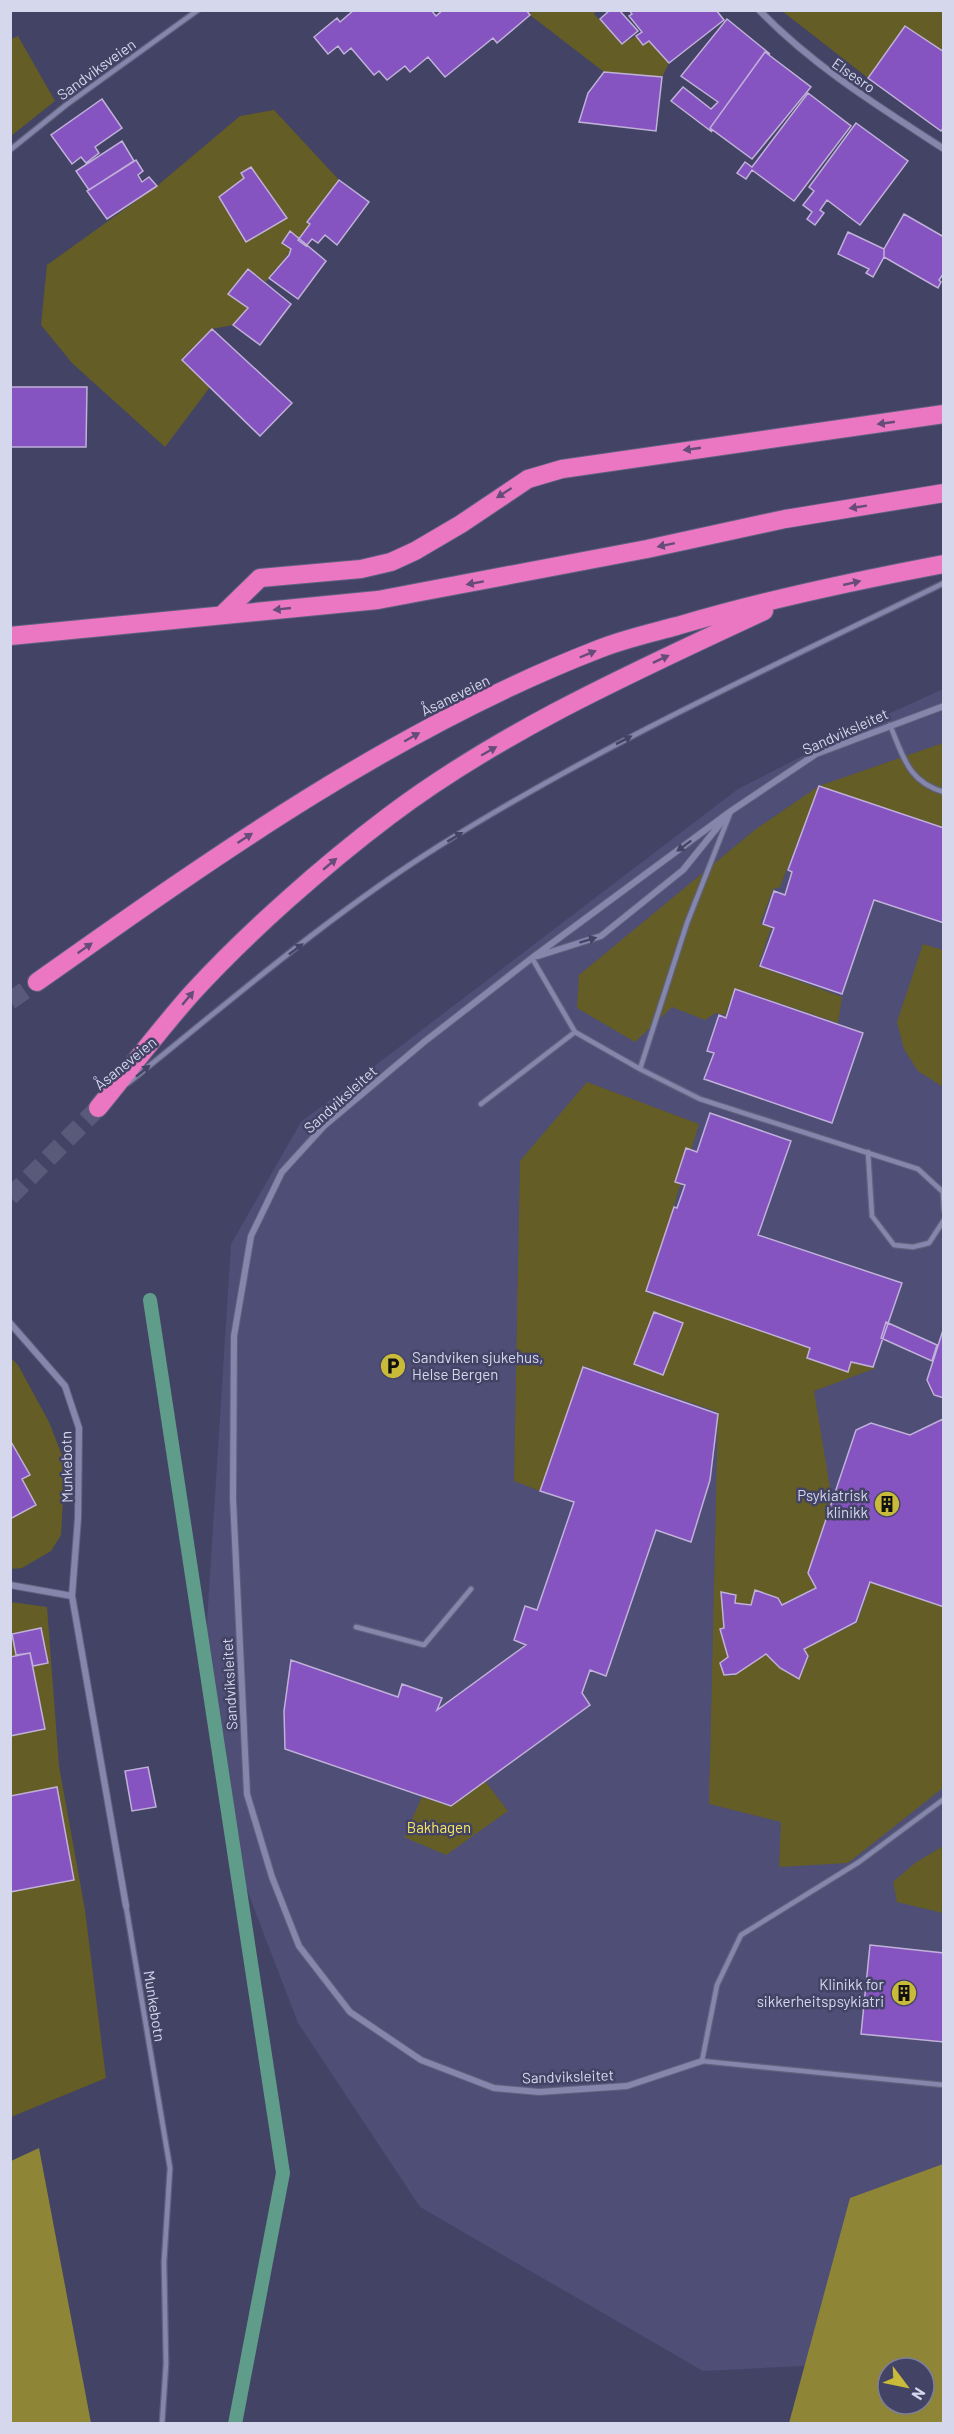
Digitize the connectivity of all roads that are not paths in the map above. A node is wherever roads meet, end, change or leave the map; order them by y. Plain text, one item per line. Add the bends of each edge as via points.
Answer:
1 (198, 10) edge
2 (759, 10) edge
3 (944, 148) edge
4 (10, 150) edge
5 (944, 414) edge
6 (944, 493) edge
7 (944, 564) edge
8 (944, 583) edge
9 (795, 596) junction
10 (222, 615) junction
11 (10, 636) edge
12 (944, 706) edge
13 (890, 724) junction
14 (944, 792) edge
15 (731, 811) junction
16 (532, 958) junction
17 (37, 982) tunnel mouth
18 (575, 1032) junction
19 (640, 1069) junction
20 (481, 1104) dead end
21 (98, 1108) joint
22 (868, 1152) junction
23 (944, 1210) edge
24 (944, 1220) edge
25 (10, 1323) edge
26 (10, 1585) edge
27 (471, 1589) dead end
28 (72, 1596) junction
29 (356, 1627) dead end
30 (944, 1799) edge
31 (126, 1906) joint
32 (702, 2061) junction
33 (944, 2085) edge
34 (162, 2424) edge

1 - 4 lane, Sandviksveien
2 - 3 street, Elsesro via 787,40 838,80
5 -> 10 highway via 562,469 528,479 461,524 391,562 361,569 260,578
6 -> 10 highway via 785,519 378,600
9 -> 7 highway, Åsaneveien
21 -> 8 lane, Åsaneveien via 282,959 437,847 612,746
17 -> 9 highway, Åsaneveien via 199,868 307,798 420,732 601,648
21 -> 9 highway via 193,992 249,937 389,815 549,717
10 - 11 highway
12 - 13 street, Sandviksleitet
13 - 14 lane via 913,774 921,783
13 - 15 street, Sandviksleitet via 816,754
15 -> 16 street, Sandviksleitet
16 -> 15 street, Sandviksleitet via 601,936 684,870
15 - 19 lane via 687,923
16 - 18 lane
16 - 32 street, Sandviksleitet via 324,1126 282,1172 251,1236 234,1336 236,1592 247,1794 272,1877 299,1946 350,2012 421,2060 494,2088 539,2092 627,2085
18 - 19 lane
18 - 20 lane
19 - 22 lane via 700,1099
22 - 23 lane via 918,1169 943,1192
22 - 24 lane via 872,1216 894,1245 913,1247 929,1243
25 - 28 street, Munkebotn via 65,1386 79,1428
26 - 28 street
27 - 29 lane via 424,1645
28 - 31 street, Munkebotn
30 - 32 lane via 859,1862 741,1935 717,1985
31 - 34 lane, Munkebotn via 170,2168 164,2262 166,2364
32 - 33 lane, Sandviksleitet

